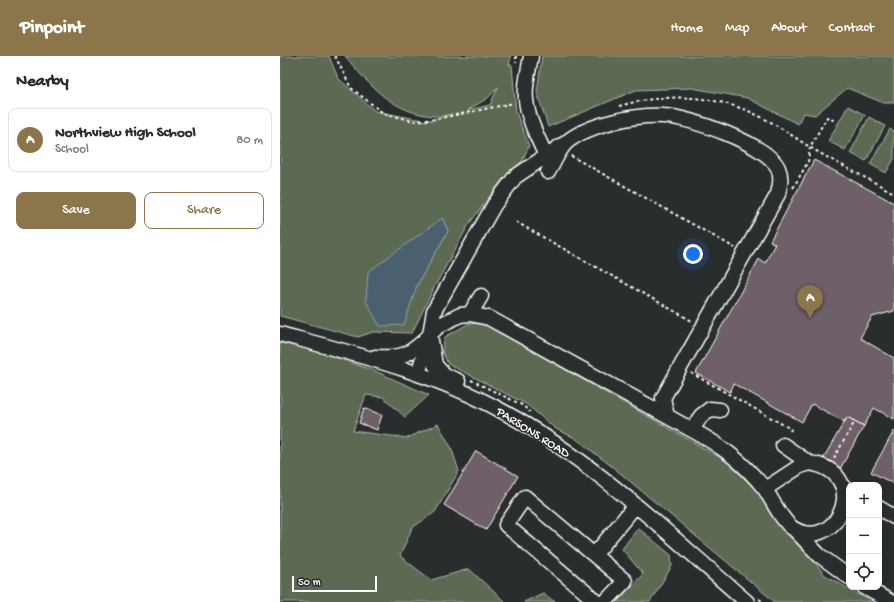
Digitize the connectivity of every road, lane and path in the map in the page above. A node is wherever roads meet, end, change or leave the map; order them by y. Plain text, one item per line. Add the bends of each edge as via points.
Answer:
1 (335, 56) edge
2 (531, 56) edge
3 (517, 102) dead end
4 (618, 107) dead end
5 (835, 121) dead end
6 (564, 146) junction
7 (810, 147) junction
8 (546, 156) junction
9 (548, 172) dead end
10 (792, 189) dead end
11 (894, 193) edge
12 (516, 222) dead end
13 (745, 253) junction
14 (480, 296) dead end
15 (470, 314) junction
16 (703, 328) junction
17 (280, 334) edge
18 (430, 334) junction
19 (359, 357) junction
20 (694, 366) dead end
21 (418, 374) junction
22 (470, 379) dead end
23 (664, 398) junction
24 (644, 402) junction
25 (720, 410) dead end
26 (667, 416) junction
27 (531, 421) junction
28 (854, 423) dead end
29 (692, 430) junction
30 (785, 442) joint
31 (833, 459) dead end
32 (809, 464) junction
33 (765, 489) junction
34 (846, 489) edge
35 (635, 506) junction
36 (882, 510) edge
37 (894, 517) edge
38 (793, 529) junction
39 (595, 554) junction
40 (846, 575) edge
41 (869, 590) edge
42 (752, 600) edge
43 (597, 602) edge
44 (605, 602) edge
45 (764, 602) edge
46 (890, 602) edge

1 - 3 path via 351,88 382,113 414,121 436,119
2 - 8 street via 526,99 532,126
4 - 7 path via 638,101 678,97 715,100 758,116
5 - 7 path via 827,117
6 - 8 street
6 - 9 street
6 - 13 path
6 - 13 street via 586,131 609,124 636,117 665,116 717,129 742,141 769,158 778,167 781,181 778,194
7 - 10 path via 808,162
7 - 11 path
8 - 18 street via 515,177 494,205 434,311
12 - 16 path
13 - 16 street
14 - 15 street
15 - 18 street via 460,315 440,325
15 - 24 street via 489,318
16 - 23 street
17 - 19 street, PARSONS ROAD
18 - 19 street via 414,351 401,356
18 - 21 street
18 - 27 street via 435,364 444,375 513,408
19 - 21 street, PARSONS ROAD
20 - 30 path via 690,373 791,428
21 - 27 street, PARSONS ROAD
22 - 27 path via 522,405
23 - 24 street
23 - 26 street
24 - 26 street
25 - 29 street via 710,409 701,416
26 - 29 street
27 - 35 street, PARSONS ROAD
28 - 31 path
29 - 33 street via 726,449
30 - 32 street
32 - 33 street via 800,466
32 - 34 street via 820,465 830,470
33 - 38 street via 785,522
34 - 38 street via 843,511 832,525 817,532 805,533
35 - 39 street
35 - 42 street, PARSONS ROAD
36 - 37 street
38 - 40 street via 819,555
39 - 43 street via 525,497 506,525
39 - 44 street via 625,581
41 - 46 street
42 - 45 path

